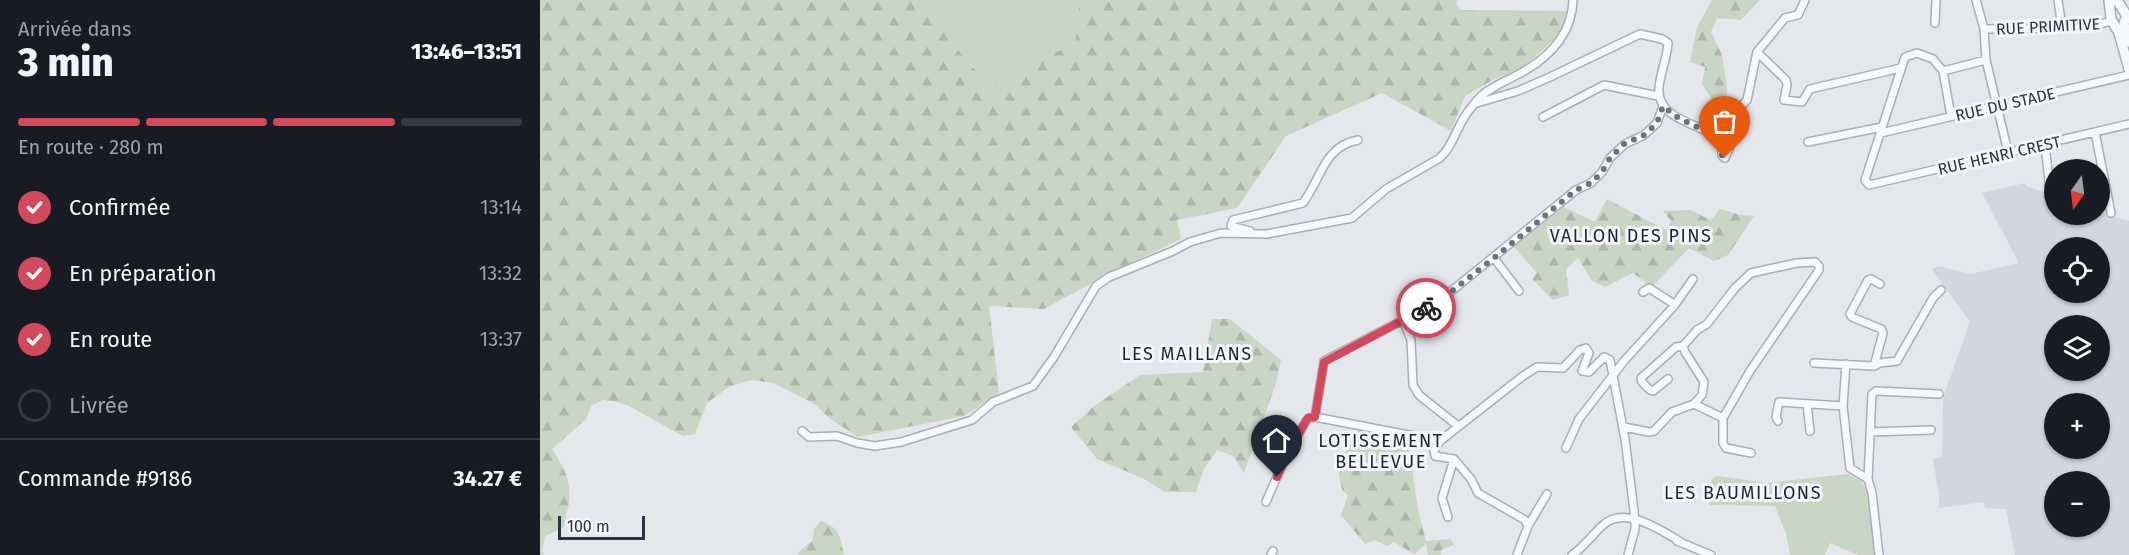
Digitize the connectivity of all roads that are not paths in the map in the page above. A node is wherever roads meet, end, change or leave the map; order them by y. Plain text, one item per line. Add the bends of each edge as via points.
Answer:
1 (1573, 0) edge
2 (1805, 0) edge
3 (1936, 0) edge
4 (1976, 0) edge
5 (2058, 0) edge
6 (2109, 0) edge
7 (2117, 0) edge
8 (2122, 18) edge
9 (1935, 23) dead end
10 (2062, 27) junction
11 (1984, 29) junction
12 (2129, 44) edge
13 (1757, 52) junction
14 (1986, 60) junction
15 (2128, 65) edge
16 (1901, 68) junction
17 (1943, 71) junction
18 (2129, 75) edge
19 (1658, 96) junction
20 (1474, 104) junction
21 (1663, 106) junction
22 (1998, 106) junction
23 (1951, 116) junction
24 (1543, 117) dead end
25 (2129, 123) edge
26 (1881, 130) junction
27 (2095, 132) junction
28 (1358, 140) dead end
29 (1808, 142) dead end
30 (2044, 144) junction
31 (2008, 152) junction
32 (2046, 159) edge
33 (2111, 213) dead end
34 (1275, 232) junction
35 (1494, 258) junction
36 (1693, 279) dead end
37 (1880, 284) dead end
38 (1941, 290) dead end
39 (1519, 291) dead end
40 (1642, 292) dead end
41 (1674, 304) junction
42 (1403, 320) junction
43 (1683, 346) junction
44 (1814, 363) dead end
45 (1846, 364) junction
46 (1874, 366) junction
47 (1614, 374) junction
48 (1668, 379) dead end
49 (1939, 394) dead end
50 (1694, 404) junction
51 (1807, 404) junction
52 (1843, 406) junction
53 (1315, 417) junction
54 (1723, 418) junction
55 (1778, 421) dead end
56 (1458, 426) junction
57 (1624, 427) junction
58 (1636, 430) junction
59 (1810, 430) dead end
60 (1931, 430) dead end
61 (802, 431) dead end
62 (1870, 432) junction
63 (1625, 439) junction
64 (1440, 441) junction
65 (1566, 448) dead end
66 (1751, 453) dead end
67 (1454, 459) junction
68 (1868, 479) junction
69 (1547, 494) dead end
70 (1266, 502) dead end
71 (1448, 518) dead end
72 (1635, 521) junction
73 (1528, 526) junction
74 (1517, 555) edge
75 (1572, 555) edge
76 (1628, 555) edge
77 (1711, 555) edge
78 (1879, 555) edge

1 - 20 street via 1570,21 1559,44 1531,68 1488,90
2 - 13 street via 1798,15 1785,18
3 - 9 street
4 - 11 street
5 - 10 street
6 - 8 street
7 - 8 street
8 - 10 street, RUE PRIMITIVE via 2103,24
8 - 12 street
8 - 15 street
10 - 11 street, RUE PRIMITIVE
11 - 14 street
13 - 16 street via 1786,80 1784,100 1802,102 1810,89
13 - 21 street via 1747,100 1734,115 1734,137 1725,158 1719,138
14 - 17 street
14 - 22 street
16 - 17 street via 1905,57 1917,53 1933,60
16 - 26 street
17 - 23 street
18 - 22 street, RUE DU STADE
19 - 20 street via 1668,43 1640,34 1540,82
19 - 21 street
19 - 24 street via 1604,86
20 - 34 street via 1440,158 1386,189 1353,218
21 - 35 street via 1657,123 1644,135 1624,144 1591,183 1576,190
22 - 23 street, RUE DU STADE
22 - 31 street
23 - 26 street, RUE DU STADE
25 - 27 street, RUE HENRI CREST
26 - 29 street, RUE DU STADE
26 - 31 street, RUE HENRI CREST via 1865,180 1869,185
27 - 30 street, RUE HENRI CREST
27 - 33 street
28 - 34 street via 1331,153 1304,203 1233,220 1231,226
30 - 31 street, RUE HENRI CREST
30 - 32 street
34 - 61 street via 1221,233 1109,277 1096,286 1033,386 993,402 972,420 875,446 837,436 809,437
35 - 39 street
35 - 42 street via 1438,302
36 - 41 street
37 - 46 street via 1868,280 1850,314 1883,333
38 - 46 street via 1897,361
40 - 41 street via 1649,288
41 - 47 street
42 - 53 street via 1324,362
42 - 56 street via 1411,340 1413,385 1419,395
43 - 48 street via 1676,347 1641,378 1653,391
43 - 50 street via 1704,382 1702,395
43 - 54 street via 1751,273 1797,263 1815,262 1819,266
44 - 45 street
45 - 46 street
45 - 52 street
47 - 56 street via 1610,360 1604,357 1589,372 1582,371 1589,353 1584,348 1563,368 1537,367
47 - 57 street
47 - 65 street via 1579,419
49 - 62 street via 1876,391 1872,394
50 - 54 street
50 - 58 street via 1672,412 1654,431
51 - 52 street
51 - 55 street via 1779,402
51 - 59 street
52 - 68 street via 1850,468
53 - 64 street
53 - 70 street via 1306,421
54 - 66 street via 1726,448
56 - 64 street
57 - 58 street
57 - 63 street
58 - 63 street
60 - 62 street
62 - 68 street
63 - 72 street
64 - 67 street via 1435,456
67 - 71 street via 1442,498
67 - 73 street via 1478,493 1525,520
68 - 78 street
69 - 73 street
72 - 75 street via 1622,517 1611,520
72 - 76 street
72 - 77 street
73 - 74 street

